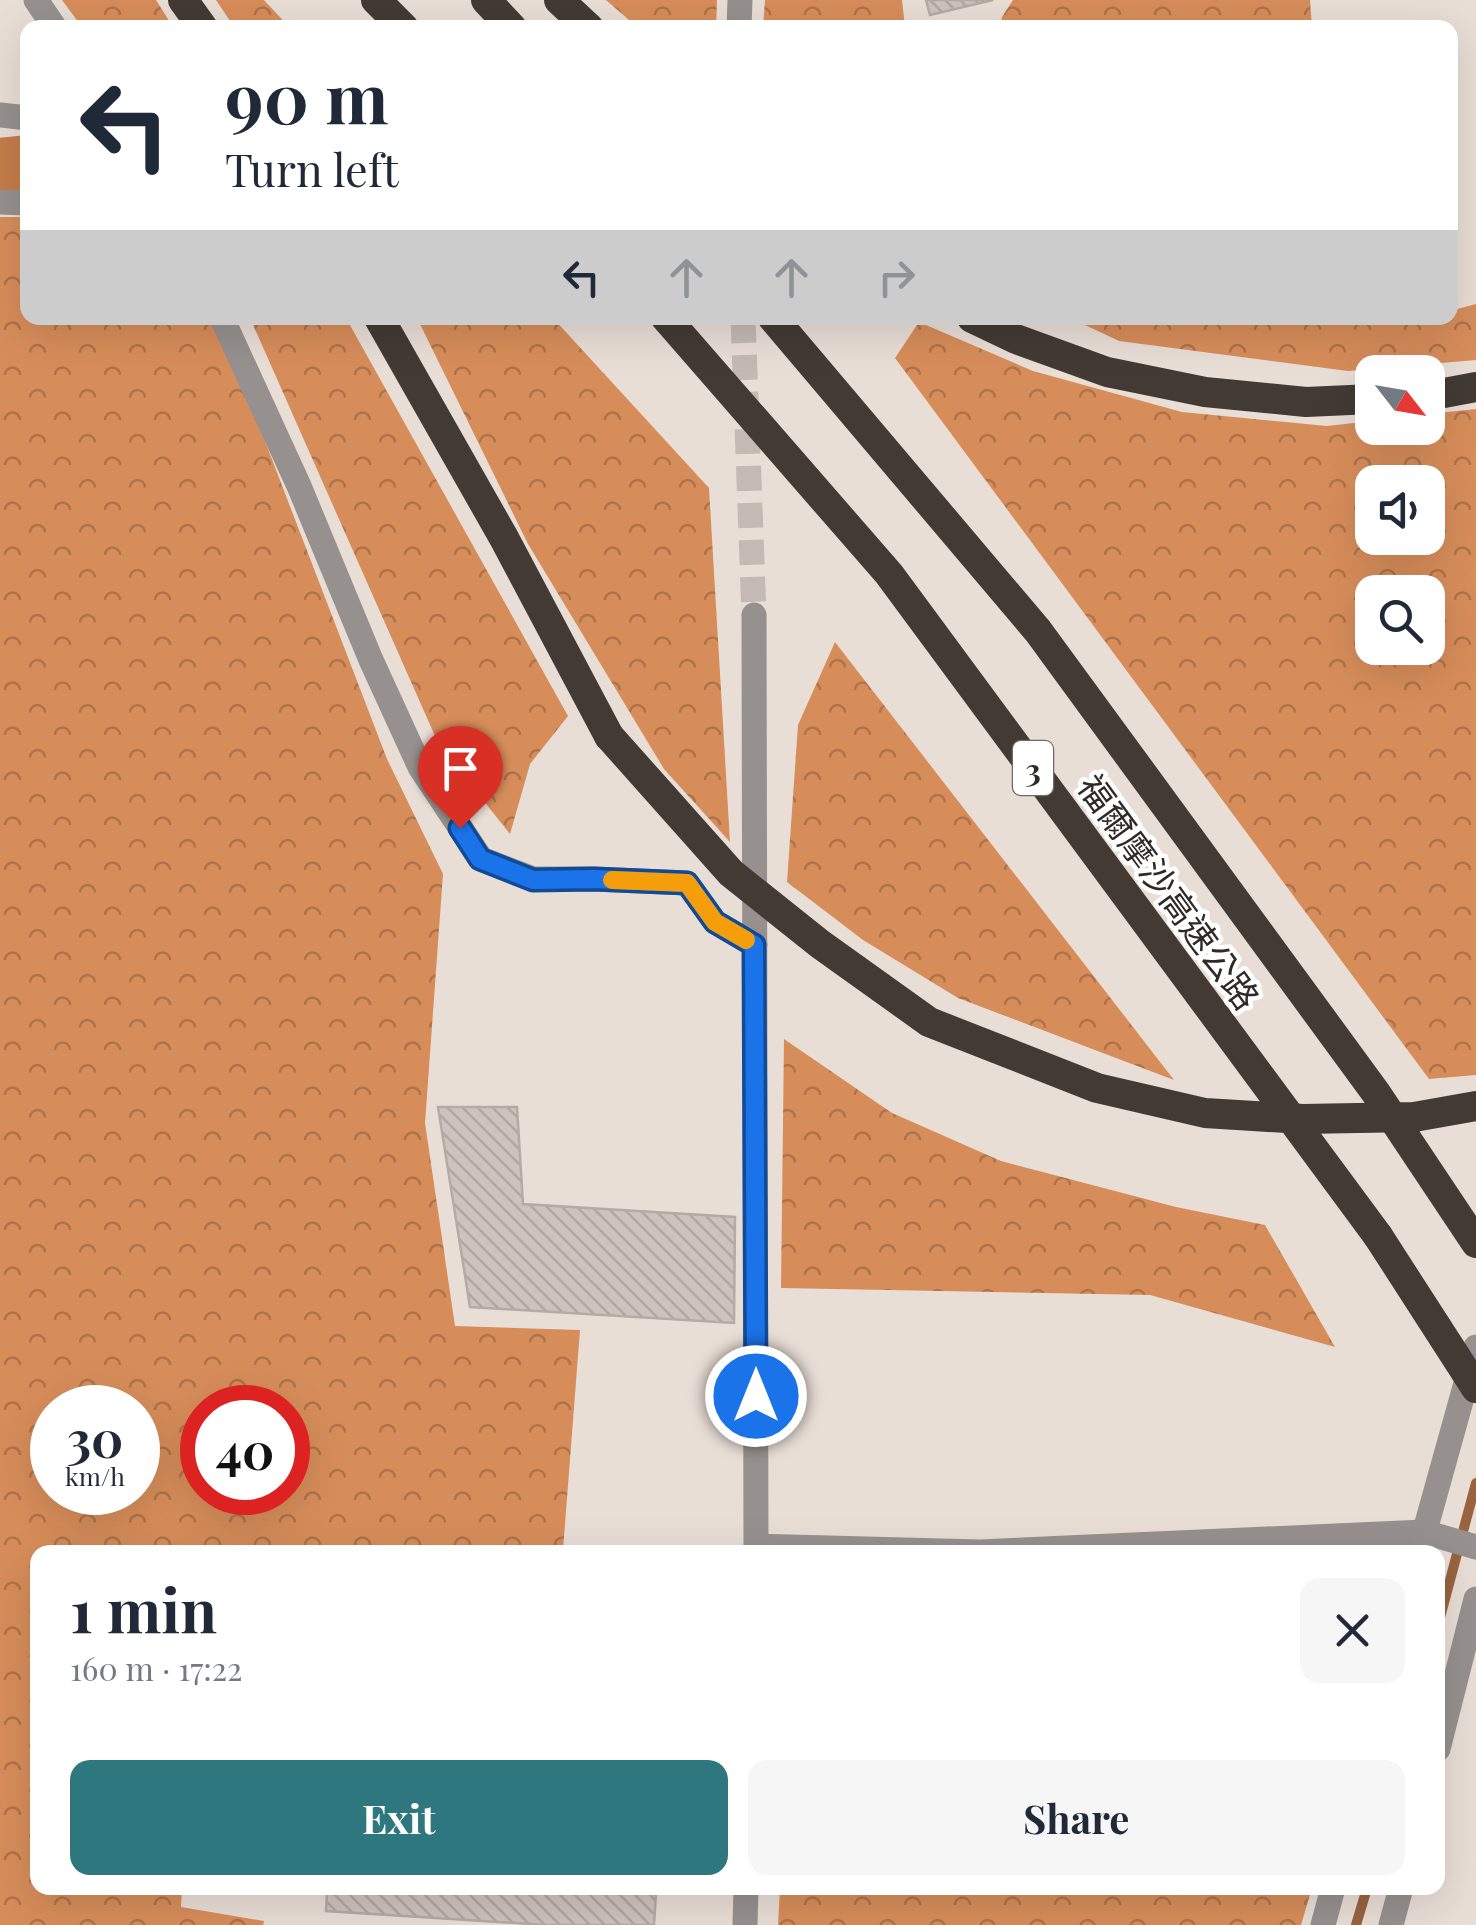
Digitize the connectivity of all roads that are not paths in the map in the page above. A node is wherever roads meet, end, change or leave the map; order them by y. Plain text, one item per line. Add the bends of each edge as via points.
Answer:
1 (376, 0) edge
2 (486, 0) edge
3 (559, 0) edge
4 (396, 20) edge
5 (505, 20) edge
6 (580, 20) edge
7 (225, 325) edge
8 (383, 325) edge
9 (672, 325) edge
10 (779, 325) edge
11 (987, 325) edge
12 (1476, 387) edge
13 (1445, 393) edge
14 (1355, 400) edge
15 (754, 615) tunnel mouth
16 (754, 945) junction
17 (1476, 1106) edge
18 (1476, 1243) edge
19 (1476, 1347) edge
20 (1476, 1388) edge
21 (1421, 1542) edge
22 (756, 1545) edge
23 (1289, 1545) edge
24 (1476, 1547) edge
25 (1476, 1600) edge
26 (1445, 1722) edge
27 (746, 1895) edge
28 (1331, 1895) edge
29 (1399, 1895) edge
30 (745, 1925) edge
31 (1324, 1925) edge
32 (1391, 1925) edge

1 - 4 highway
2 - 5 highway
3 - 6 highway
7 - 16 street via 420,768 480,859 533,880 687,883 715,922
8 - 17 highway, bridge via 610,736 731,873 820,944 930,1022 1098,1088 1205,1113 1303,1120
9 - 20 highway, 福爾摩沙高速公路 / 3, bridge via 889,574 1378,1236
10 - 18 highway, 福爾摩沙高速公路 via 1038,631 1376,1093
11 - 14 highway via 1107,372 1205,392
12 - 13 highway
15 - 16 street
16 - 22 street
19 - 21 street
21 - 23 street
21 - 24 street
25 - 26 street
27 - 30 street
28 - 31 street
29 - 32 street

